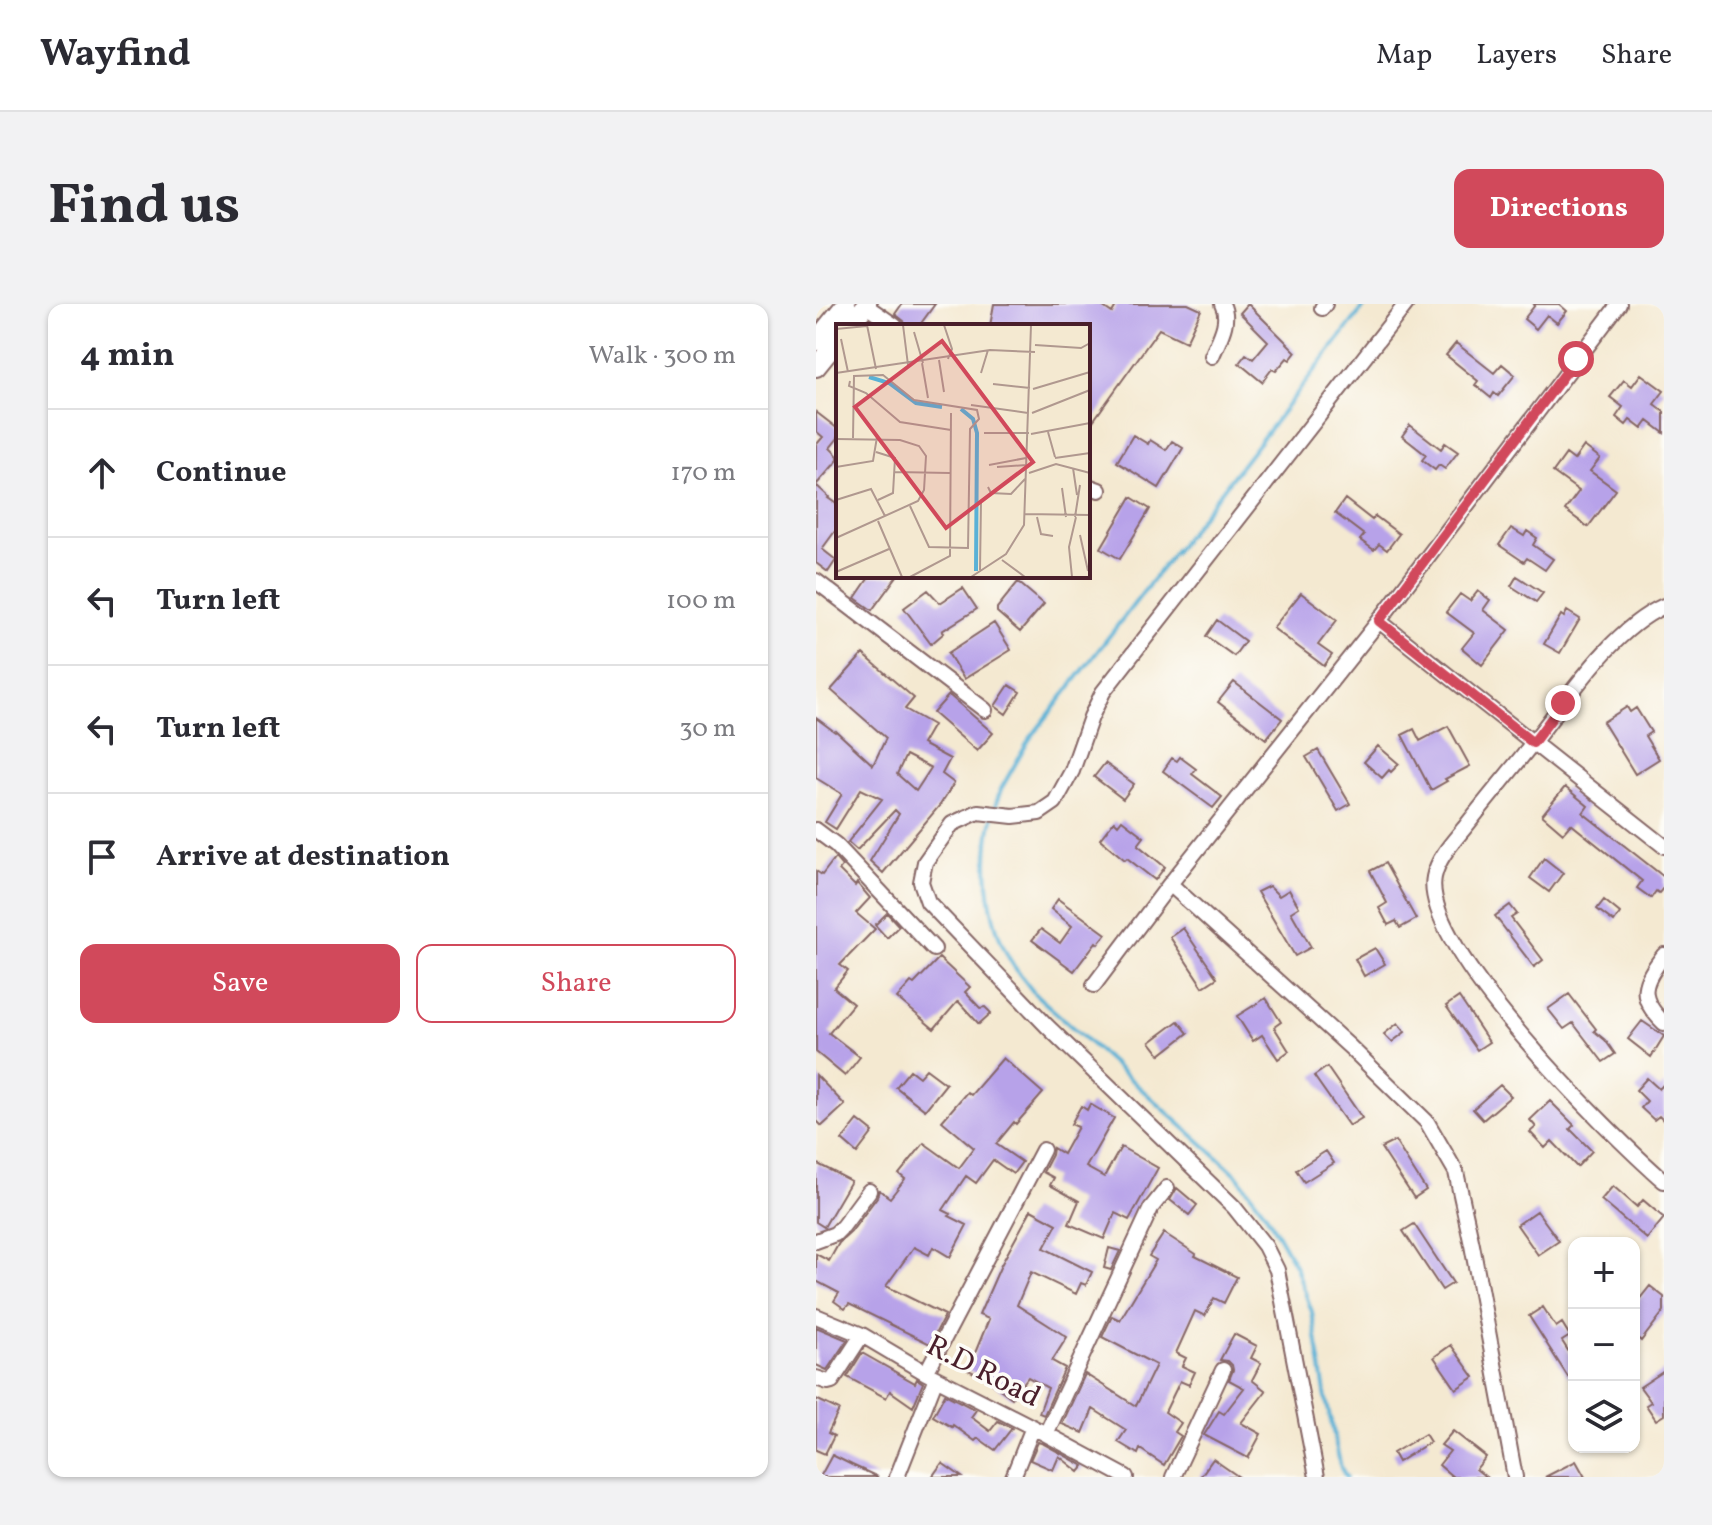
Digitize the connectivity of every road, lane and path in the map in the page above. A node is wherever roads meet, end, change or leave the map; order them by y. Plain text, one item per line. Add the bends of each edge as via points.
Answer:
1 (846, 304) edge
2 (1222, 304) edge
3 (1406, 304) edge
4 (1619, 304) edge
5 (867, 305) edge
6 (838, 324) edge
7 (851, 324) edge
8 (892, 324) edge
9 (836, 329) edge
10 (827, 352) edge
11 (1212, 356) dead end
12 (816, 581) edge
13 (1664, 606) edge
14 (1379, 621) junction
15 (985, 710) dead end
16 (1533, 743) junction
17 (816, 830) edge
18 (1664, 846) edge
19 (1170, 884) junction
20 (934, 949) dead end
21 (1664, 955) edge
22 (1094, 985) dead end
23 (1664, 1023) edge
24 (1043, 1150) dead end
25 (1664, 1181) edge
26 (1167, 1188) dead end
27 (869, 1191) dead end
28 (816, 1241) edge
29 (816, 1316) edge
30 (862, 1335) junction
31 (1223, 1370) dead end
32 (931, 1376) junction
33 (816, 1378) edge
34 (1040, 1430) junction
35 (897, 1477) edge
36 (1013, 1477) edge
37 (1126, 1477) edge
38 (1173, 1477) edge
39 (1317, 1477) edge
40 (1515, 1477) edge

1 - 6 main road
2 - 11 street via 1225,324
3 - 39 street via 1103,692 1055,802 1039,813 978,812 952,824 925,862 921,882 928,902 1234,1207 1265,1246 1277,1270
4 - 14 street
5 - 7 main road
5 - 8 street
9 - 10 main road
12 - 15 street
13 - 16 street via 1622,635
14 - 16 street
14 - 19 street
16 - 18 street
16 - 25 street via 1437,865 1435,899 1447,930 1490,996 1591,1113
17 - 20 street
19 - 22 street
19 - 40 street via 1427,1122 1456,1172
21 - 23 street via 1645,985 1653,1012
24 - 32 street
26 - 34 street via 1151,1208
27 - 28 street via 835,1234
29 - 30 street, R.D Road
30 - 32 street, R.D Road
30 - 33 street via 832,1381
31 - 38 street
32 - 34 street, R.D Road
32 - 35 street
34 - 36 street
34 - 37 street, R.D Road

